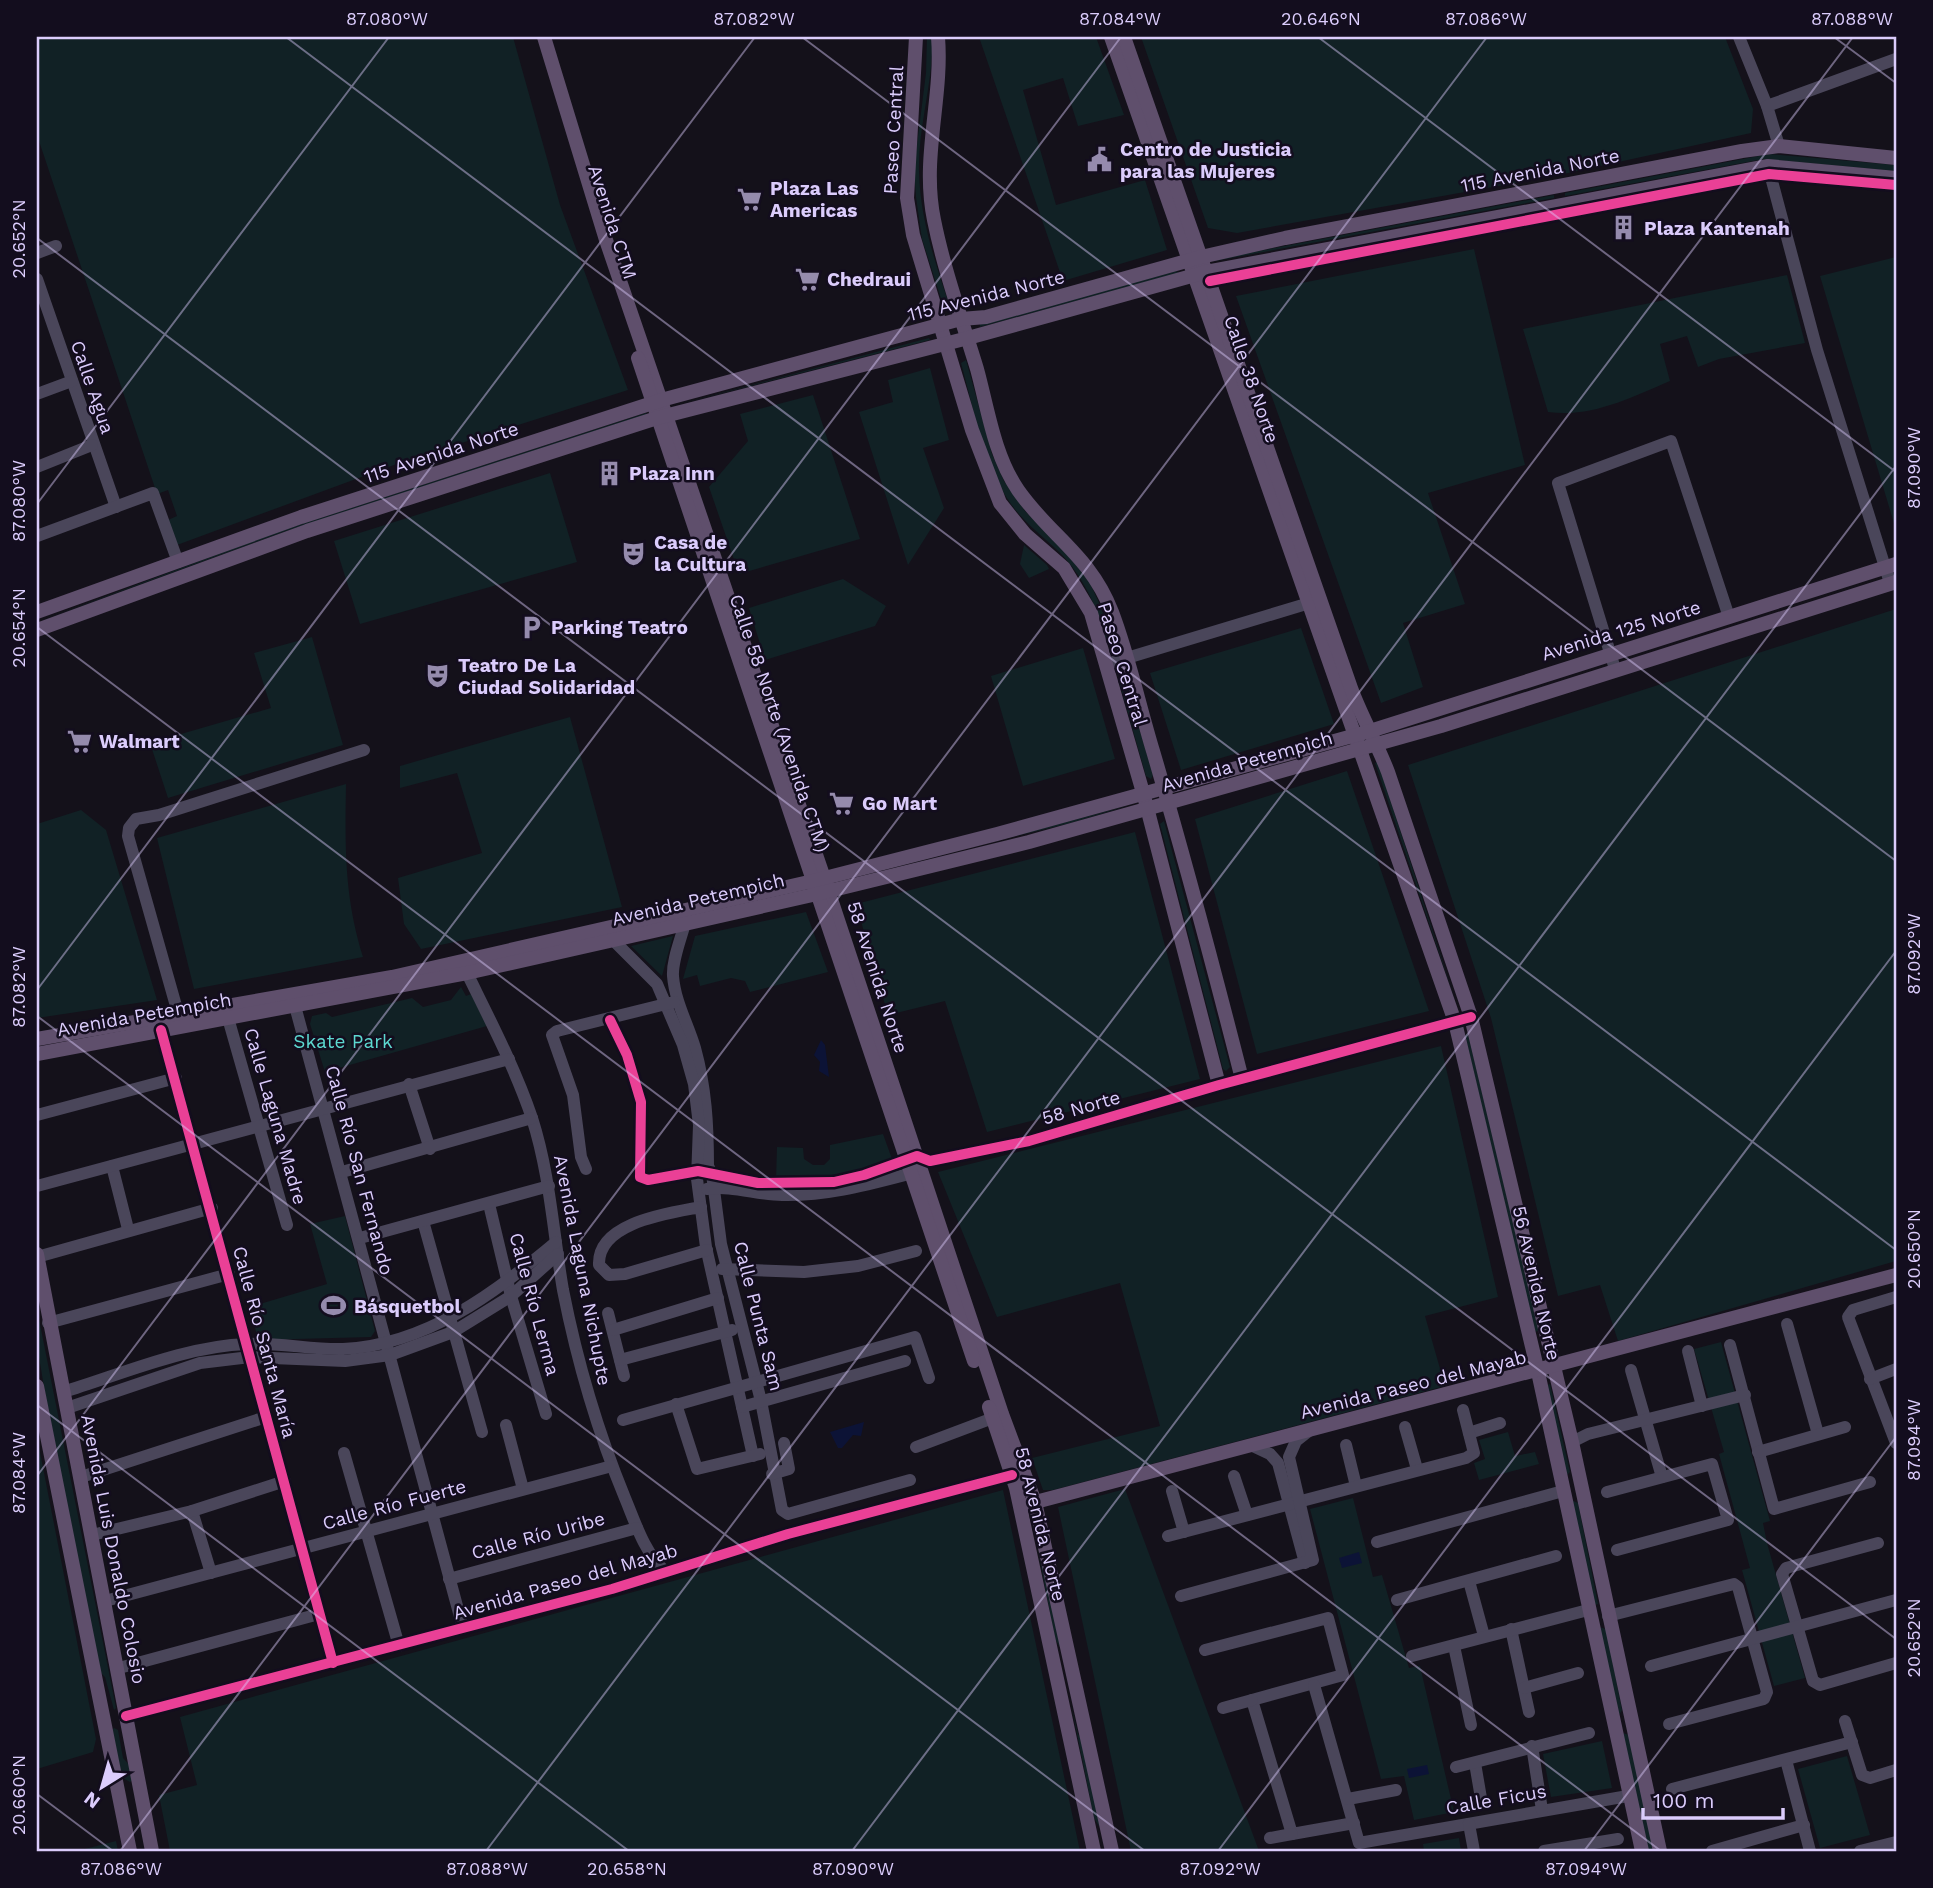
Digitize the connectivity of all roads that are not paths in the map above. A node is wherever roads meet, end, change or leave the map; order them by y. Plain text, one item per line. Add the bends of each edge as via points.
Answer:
1 (535, 37) edge
2 (544, 37) edge
3 (916, 37) edge
4 (939, 37) edge
5 (1111, 37) edge
6 (1124, 37) edge
7 (1739, 37) edge
8 (1896, 59) edge
9 (1767, 106) junction
10 (1779, 146) junction
11 (1896, 158) edge
12 (1768, 166) junction
13 (1896, 178) edge
14 (1558, 186) junction
15 (1561, 203) junction
16 (56, 246) dead end
17 (37, 253) edge
18 (1198, 266) junction
19 (37, 279) edge
20 (961, 319) junction
21 (940, 326) junction
22 (968, 338) junction
23 (946, 343) junction
24 (72, 381) junction
25 (37, 394) edge
26 (660, 409) junction
27 (92, 445) junction
28 (37, 467) edge
29 (116, 507) junction
30 (37, 536) edge
31 (178, 562) junction
32 (1890, 566) edge
33 (1893, 582) edge
34 (1315, 602) junction
35 (37, 612) edge
36 (1729, 617) junction
37 (37, 630) edge
38 (1608, 653) junction
39 (1127, 659) junction
40 (1107, 664) junction
41 (1615, 669) junction
42 (1441, 726) junction
43 (1365, 739) junction
44 (364, 750) dead end
45 (1388, 772) junction
46 (1167, 796) junction
47 (1145, 802) junction
48 (821, 886) junction
49 (685, 923) junction
50 (612, 939) junction
51 (467, 973) junction
52 (672, 1002) junction
53 (295, 1006) junction
54 (178, 1013) junction
55 (1471, 1017) junction
56 (228, 1018) junction
57 (610, 1020) junction
58 (1455, 1022) junction
59 (161, 1030) junction
60 (37, 1039) edge
61 (37, 1054) edge
62 (509, 1059) junction
63 (176, 1078) junction
64 (1242, 1079) junction
65 (409, 1084) junction
66 (1219, 1085) junction
67 (323, 1107) junction
68 (37, 1115) edge
69 (532, 1118) junction
70 (258, 1125) junction
71 (194, 1144) junction
72 (430, 1149) junction
73 (917, 1164) junction
74 (112, 1166) junction
75 (586, 1169) dead end
76 (698, 1171) junction
77 (342, 1172) junction
78 (712, 1174) junction
79 (37, 1186) edge
80 (549, 1186) junction
81 (836, 1187) junction
82 (706, 1189) junction
83 (489, 1204) junction
84 (701, 1207) junction
85 (212, 1208) junction
86 (423, 1221) junction
87 (287, 1225) dead end
88 (128, 1229) junction
89 (360, 1238) junction
90 (557, 1248) junction
91 (707, 1250) junction
92 (916, 1251) dead end
93 (37, 1256) edge
94 (729, 1268) junction
95 (712, 1271) junction
96 (229, 1274) junction
97 (1896, 1275) edge
98 (508, 1283) junction
99 (511, 1296) junction
100 (1896, 1297) edge
101 (718, 1298) junction
102 (608, 1313) dead end
103 (48, 1323) junction
104 (1787, 1324) dead end
105 (451, 1326) junction
106 (742, 1328) junction
107 (613, 1330) junction
108 (725, 1332) junction
109 (246, 1343) junction
110 (1730, 1345) dead end
111 (387, 1349) junction
112 (1688, 1351) dead end
113 (250, 1357) junction
114 (620, 1360) junction
115 (905, 1361) dead end
116 (1555, 1367) junction
117 (1896, 1369) edge
118 (1631, 1370) dead end
119 (1538, 1371) junction
120 (624, 1376) dead end
121 (929, 1378) dead end
122 (1870, 1379) junction
123 (756, 1382) junction
124 (37, 1386) edge
125 (737, 1386) junction
126 (63, 1392) junction
127 (1745, 1395) junction
128 (761, 1401) junction
129 (676, 1405) junction
130 (1702, 1405) junction
131 (742, 1406) junction
132 (66, 1408) junction
133 (1463, 1410) dead end
134 (546, 1413) dead end
135 (267, 1417) junction
136 (993, 1418) junction
137 (623, 1420) dead end
138 (1646, 1420) junction
139 (1500, 1423) dead end
140 (506, 1425) dead end
141 (1405, 1427) dead end
142 (1846, 1427) dead end
143 (1310, 1430) junction
144 (482, 1432) dead end
145 (1469, 1433) junction
146 (1818, 1434) junction
147 (1895, 1436) edge
148 (1572, 1442) junction
149 (784, 1443) dead end
150 (1346, 1445) dead end
151 (1253, 1446) junction
152 (916, 1447) dead end
153 (344, 1452) dead end
154 (770, 1452) junction
155 (1758, 1452) junction
156 (753, 1456) junction
157 (612, 1466) junction
158 (1417, 1469) junction
159 (1286, 1470) junction
160 (772, 1474) junction
161 (1012, 1475) junction
162 (1234, 1476) dead end
163 (1662, 1477) junction
164 (80, 1478) junction
165 (910, 1480) dead end
166 (285, 1481) junction
167 (1870, 1482) dead end
168 (1356, 1486) junction
169 (1580, 1486) junction
170 (523, 1489) junction
171 (1172, 1491) dead end
172 (1563, 1491) junction
173 (1606, 1492) dead end
174 (1035, 1502) junction
175 (1294, 1502) junction
176 (1020, 1506) junction
177 (192, 1511) junction
178 (432, 1511) junction
179 (1247, 1515) junction
180 (637, 1528) junction
181 (367, 1529) junction
182 (1184, 1532) junction
183 (92, 1535) junction
184 (1168, 1536) dead end
185 (1377, 1542) dead end
186 (1878, 1542) dead end
187 (302, 1550) junction
188 (1617, 1550) dead end
189 (1556, 1556) dead end
190 (665, 1571) junction
191 (211, 1573) junction
192 (449, 1579) junction
193 (1469, 1581) junction
194 (1181, 1596) dead end
195 (1397, 1600) dead end
196 (1896, 1600) edge
197 (105, 1601) junction
198 (319, 1614) junction
199 (1589, 1615) junction
200 (1608, 1616) junction
201 (1797, 1627) junction
202 (463, 1628) junction
203 (1511, 1629) junction
204 (1484, 1636) junction
205 (1752, 1639) junction
206 (399, 1646) junction
207 (1454, 1646) junction
208 (1205, 1650) dead end
209 (1412, 1656) dead end
210 (333, 1663) junction
211 (1896, 1663) edge
212 (1651, 1666) dead end
213 (118, 1668) junction
214 (1578, 1673) dead end
215 (1314, 1685) junction
216 (1524, 1688) junction
217 (1076, 1690) junction
218 (1059, 1694) junction
219 (1252, 1700) junction
220 (1223, 1708) dead end
221 (1529, 1712) dead end
222 (126, 1716) junction
223 (104, 1721) junction
224 (1846, 1721) dead end
225 (1630, 1722) junction
226 (1669, 1724) dead end
227 (1471, 1725) dead end
228 (1613, 1725) junction
229 (1589, 1733) dead end
230 (1852, 1742) junction
231 (1532, 1746) junction
232 (1786, 1760) junction
233 (1475, 1763) junction
234 (1456, 1767) dead end
235 (1896, 1770) edge
236 (1672, 1789) dead end
237 (1396, 1790) dead end
238 (1628, 1796) junction
239 (1348, 1800) junction
240 (1482, 1804) dead end
241 (1542, 1806) junction
242 (1354, 1822) junction
243 (1804, 1825) junction
244 (1470, 1831) junction
245 (1292, 1834) junction
246 (1270, 1838) dead end
247 (1618, 1839) dead end
248 (1896, 1842) edge
249 (1386, 1847) edge
250 (1595, 1848) edge
251 (1739, 1848) edge
252 (130, 1851) edge
253 (152, 1851) edge
254 (1094, 1851) edge
255 (1112, 1851) edge
256 (1474, 1851) edge
257 (1544, 1851) edge
258 (1642, 1851) edge
259 (1660, 1851) edge
260 (1712, 1851) edge
261 (1810, 1851) edge
262 (1860, 1851) edge

1 - 26 main road, Avenida CTM via 555,108
2 - 26 main road, Avenida CTM
3 - 21 main road, Paseo Central via 907,198
4 - 20 main road, Paseo Central via 930,194
5 - 18 main road, Calle 38 Norte
6 - 18 main road, Calle 38 Norte
7 - 9 street
8 - 9 street
9 - 10 street
10 - 11 main road, 115 Avenida Norte
10 - 14 main road, 115 Avenida Norte
12 - 13 main road, 115 Avenida Norte
12 - 15 main road, 115 Avenida Norte
12 - 32 street via 1817,350
14 - 15 main road
14 - 18 main road, 115 Avenida Norte via 1285,238
15 - 18 main road, 115 Avenida Norte
16 - 17 street
18 - 20 main road, 115 Avenida Norte via 986,317
18 - 22 main road, 115 Avenida Norte
18 - 34 main road, Calle 38 Norte
19 - 24 street, Calle Agua
20 - 21 main road, 115 Avenida Norte
20 - 22 main road, Paseo Central
21 - 23 main road, Paseo Central
21 - 26 main road, 115 Avenida Norte
22 - 23 main road, 115 Avenida Norte
22 - 39 main road, Paseo Central via 1000,454 1017,488 1096,579
23 - 26 main road, 115 Avenida Norte
23 - 40 main road, Paseo Central via 1000,503 1076,586
24 - 25 street
24 - 27 street, Calle Agua
26 - 31 main road, 115 Avenida Norte via 314,513
26 - 37 main road, 115 Avenida Norte
26 - 48 main road, Calle 58 Norte (Avenida CTM)
27 - 28 street
27 - 29 street, Calle Agua
29 - 30 street
29 - 31 street via 153,493
31 - 35 main road, 115 Avenida Norte
32 - 33 street
32 - 36 main road, Avenida 125 Norte
33 - 41 main road, Avenida 125 Norte
34 - 39 street
34 - 43 main road, Calle 38 Norte
36 - 38 main road, Avenida 125 Norte
36 - 38 street via 1671,441 1559,483
38 - 41 street
38 - 43 main road, Avenida 125 Norte
39 - 40 street
39 - 46 main road, Paseo Central
40 - 47 main road, Paseo Central
41 - 42 main road, Avenida 125 Norte
42 - 43 main road, Avenida 125 Norte
42 - 45 main road via 1433,734 1388,751
43 - 45 main road, 56 Avenida Norte
43 - 46 main road, Avenida Petempich
43 - 58 main road, 56 Avenida Norte
44 - 54 street via 136,819 129,828
45 - 55 main road, 56 Avenida Norte
46 - 47 main road, Avenida Petempich
46 - 64 main road, Paseo Central
47 - 48 main road, Avenida Petempich
47 - 66 main road, Paseo Central
48 - 49 main road, Avenida Petempich
48 - 54 main road, Avenida Petempich via 392,976
48 - 73 main road, 58 Avenida Norte
49 - 50 main road, Avenida Petempich
49 - 52 street, Calle Punta Sam via 673,973
50 - 51 main road, Avenida Petempich
50 - 52 street, Calle Punta Sam
51 - 53 main road, Avenida Petempich
51 - 62 street, Avenida Laguna Nichupte
52 - 57 street
52 - 76 street, Calle Punta Sam via 694,1084
52 - 78 street, Calle Punta Sam via 691,1034 704,1082
53 - 56 main road, Avenida Petempich
53 - 67 street, Calle Río San Fernando
54 - 60 main road, Avenida Petempich
55 - 58 street, 58 Norte
55 - 116 main road, 56 Avenida Norte
56 - 59 main road, Avenida Petempich
56 - 70 street, Calle Laguna Madre
57 - 75 street via 552,1035 573,1095
57 - 76 street via 636,1083 640,1177 648,1180
58 - 64 street, 58 Norte
58 - 119 main road, 56 Avenida Norte
59 - 61 main road, Avenida Petempich
59 - 63 street, Calle Río Santa María
62 - 65 street
62 - 69 street, Avenida Laguna Nichupte
63 - 68 street
63 - 71 street, Calle Río Santa María
64 - 66 street, 58 Norte
65 - 67 street
65 - 72 street
66 - 73 street, 58 Norte via 1028,1141
67 - 70 street
67 - 77 street, Calle Río San Fernando
69 - 72 street
69 - 80 street, Avenida Laguna Nichupte
70 - 71 street
70 - 87 street, Calle Laguna Madre
71 - 74 street
71 - 85 street, Calle Río Santa María
72 - 77 street
73 - 81 street, 58 Norte
73 - 136 main road, 58 Avenida Norte
73 - 174 main road, 58 Avenida Norte
74 - 79 street
74 - 88 street
76 - 78 street, 58 Norte
76 - 82 street, Calle Punta Sam
77 - 89 street, Calle Río San Fernando
78 - 81 street, 58 Norte via 758,1183
78 - 82 street, Calle Punta Sam
80 - 83 street
80 - 90 street, Avenida Laguna Nichupte
81 - 82 street, 58 Norte via 767,1195
82 - 84 street, Calle Punta Sam
82 - 94 street, Calle Punta Sam
83 - 86 street
83 - 98 street, Calle Río Lerma
84 - 91 street, Calle Punta Sam
84 - 91 street via 632,1224 601,1251 599,1265 609,1275 625,1274
85 - 88 street
85 - 96 street, Calle Río Santa María
86 - 89 street
86 - 105 street
88 - 93 street
89 - 111 street, Calle Río San Fernando
90 - 98 street
90 - 99 street
90 - 157 street, Avenida Laguna Nichupte via 590,1402
91 - 95 street, Calle Punta Sam
92 - 94 street via 858,1266 804,1272
93 - 103 main road, Avenida Luis Donaldo Colosio
94 - 95 street
94 - 106 street, Calle Punta Sam
95 - 101 street, Calle Punta Sam
96 - 103 street
96 - 109 street, Calle Río Santa María
97 - 116 main road, Avenida Paseo del Mayab
98 - 99 street, Calle Río Lerma
98 - 105 street
99 - 105 street
99 - 134 street, Calle Río Lerma
100 - 122 street via 1853,1310 1848,1317
101 - 107 street
101 - 108 street, Calle Punta Sam
102 - 107 street
103 - 126 main road, Avenida Luis Donaldo Colosio
104 - 146 street
105 - 111 street
105 - 144 street
106 - 108 street
106 - 123 street, Calle Punta Sam
107 - 114 street
108 - 114 street
108 - 125 street, Calle Punta Sam
109 - 111 street
109 - 113 street, Calle Río Santa María
109 - 126 street via 195,1352
110 - 127 street
111 - 113 street via 345,1361
111 - 178 street, Calle Río San Fernando
112 - 130 street
113 - 132 street via 200,1363
113 - 135 street, Calle Río Santa María
114 - 120 street
115 - 128 street
116 - 119 main road, Avenida Paseo del Mayab
116 - 148 main road, 56 Avenida Norte
117 - 122 street
118 - 138 street
119 - 143 main road, Avenida Paseo del Mayab
119 - 172 main road, 56 Avenida Norte
121 - 123 street via 915,1337
122 - 147 street
123 - 125 street
123 - 128 street, Calle Punta Sam
124 - 223 main road
125 - 129 street
125 - 131 street, Calle Punta Sam
126 - 132 main road, Avenida Luis Donaldo Colosio
127 - 130 street
127 - 155 street
128 - 131 street
128 - 154 street, Calle Punta Sam
129 - 137 street
129 - 156 street via 697,1469
130 - 138 street
131 - 156 street, Calle Punta Sam
132 - 164 main road, Avenida Luis Donaldo Colosio
133 - 145 street
135 - 164 street
135 - 166 street, Calle Río Santa María
136 - 152 street
136 - 161 main road, 58 Avenida Norte
138 - 148 street
138 - 163 street
139 - 145 street
140 - 170 street
141 - 158 street
142 - 146 street
143 - 151 main road, Avenida Paseo del Mayab
143 - 159 street via 1296,1441
145 - 158 street via 1474,1453
146 - 155 street
148 - 169 main road, 56 Avenida Norte
149 - 160 street via 789,1469
150 - 168 street
151 - 159 street via 1270,1454
151 - 174 main road, Avenida Paseo del Mayab
153 - 181 street
154 - 156 street
154 - 160 street, Calle Punta Sam
155 - 167 street via 1774,1509
157 - 170 street, Calle Río Fuerte
157 - 180 street, Avenida Laguna Nichupte
158 - 168 street
159 - 175 street
160 - 165 street, Calle Punta Sam via 782,1510 788,1514
161 - 176 main road, 58 Avenida Norte
161 - 190 street, Avenida Paseo del Mayab
162 - 179 street
163 - 173 street
163 - 188 street via 1713,1464 1728,1520
164 - 183 main road, Avenida Luis Donaldo Colosio
166 - 177 street
166 - 187 street, Calle Río Santa María
168 - 175 street
169 - 172 main road
169 - 200 main road, 56 Avenida Norte
170 - 178 street, Calle Río Fuerte
171 - 182 street
172 - 185 street
172 - 199 main road, 56 Avenida Norte
174 - 176 main road, Avenida Paseo del Mayab
174 - 217 main road, 58 Avenida Norte
175 - 179 street
175 - 194 street via 1305,1563
176 - 218 main road, 58 Avenida Norte
177 - 183 street
177 - 191 street
178 - 181 street, Calle Río Fuerte
178 - 192 street, Calle Río San Fernando
179 - 182 street
180 - 190 street, Avenida Laguna Nichupte
180 - 192 street, Calle Río Uribe
181 - 187 street, Calle Río Fuerte
181 - 206 street
182 - 184 street
183 - 197 main road, Avenida Luis Donaldo Colosio
186 - 201 street via 1786,1568 1782,1574
187 - 191 street, Calle Río Fuerte
187 - 198 street, Calle Río Santa María
189 - 193 street
190 - 202 street, Avenida Paseo del Mayab
191 - 197 street, Calle Río Fuerte
192 - 202 street, Calle Río San Fernando
193 - 195 street
193 - 204 street
196 - 201 street
197 - 213 main road, Avenida Luis Donaldo Colosio
198 - 210 street, Calle Río Santa María
198 - 213 street
199 - 200 main road
199 - 203 street
199 - 228 main road, 56 Avenida Norte
200 - 205 street via 1734,1584
200 - 225 main road, 56 Avenida Norte
201 - 205 street
201 - 211 street via 1813,1681 1820,1685
202 - 206 street, Avenida Paseo del Mayab
203 - 204 street
203 - 216 street
204 - 207 street
205 - 212 street
205 - 226 street via 1767,1692 1764,1699
206 - 210 street, Avenida Paseo del Mayab
207 - 209 street
207 - 227 street
208 - 215 street via 1328,1618 1343,1675
210 - 222 street, Avenida Paseo del Mayab
213 - 222 main road, Avenida Luis Donaldo Colosio
214 - 216 street
215 - 219 street
215 - 239 street
216 - 221 street
217 - 218 main road
217 - 255 main road, 58 Avenida Norte
218 - 254 main road, 58 Avenida Norte
219 - 220 street
219 - 245 street
222 - 223 main road, Avenida Paseo del Mayab
222 - 253 main road, Avenida Luis Donaldo Colosio
223 - 252 main road
224 - 230 street
225 - 228 main road
225 - 259 main road, 56 Avenida Norte
228 - 238 main road, 56 Avenida Norte
229 - 231 street
230 - 232 street
230 - 235 street via 1862,1775 1870,1778
231 - 233 street
231 - 241 street
232 - 236 street
232 - 243 street
233 - 234 street
233 - 240 street
237 - 239 street
238 - 241 street, Calle Ficus
238 - 258 main road, 56 Avenida Norte
239 - 242 street
241 - 244 street, Calle Ficus
242 - 245 street
242 - 249 street, Calle Ficus via 1359,1843 1370,1841
243 - 251 street
243 - 261 street
244 - 249 street, Calle Ficus
244 - 256 street
245 - 246 street
247 - 250 street
248 - 262 street
250 - 257 street
251 - 260 street

